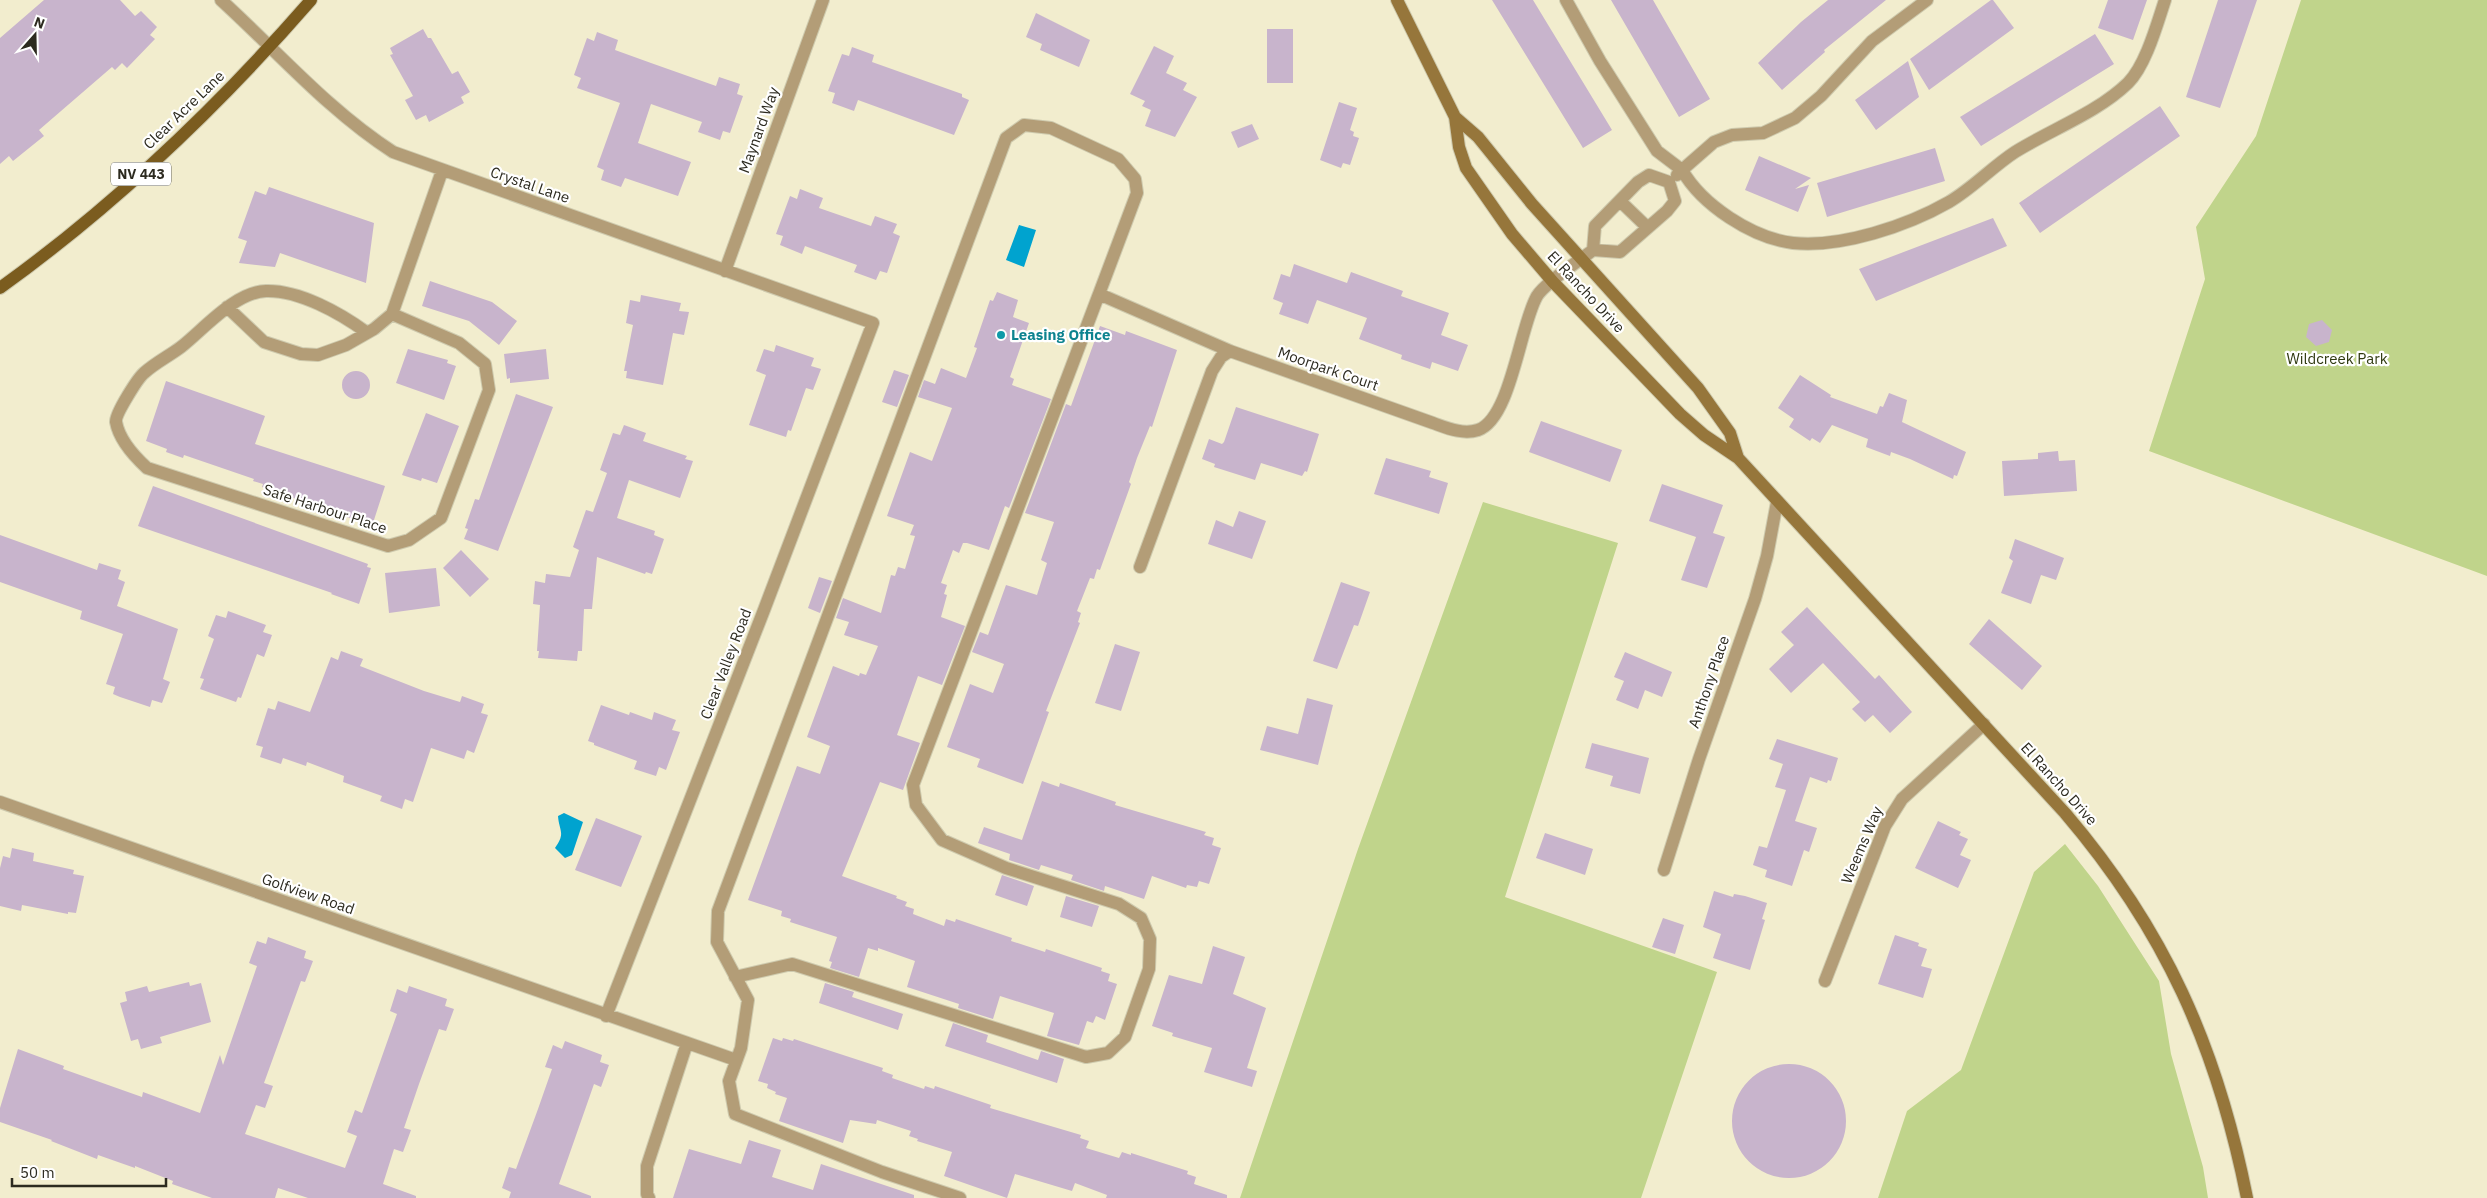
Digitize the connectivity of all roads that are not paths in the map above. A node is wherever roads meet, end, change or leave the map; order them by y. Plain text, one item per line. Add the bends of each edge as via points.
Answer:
1 (221, 0) edge
2 (310, 0) edge
3 (823, 0) edge
4 (1397, 0) edge
5 (1566, 0) edge
6 (1927, 0) edge
7 (2165, 0) edge
8 (271, 46) junction
9 (1455, 117) junction
10 (1682, 170) junction
11 (442, 171) junction
12 (1669, 182) junction
13 (1620, 201) junction
14 (1647, 227) junction
15 (1593, 250) junction
16 (1582, 259) junction
17 (725, 271) junction
18 (1553, 282) junction
19 (0, 288) edge
20 (1099, 294) junction
21 (227, 307) junction
22 (392, 314) junction
23 (873, 323) joint
24 (366, 332) junction
25 (1230, 351) junction
26 (1738, 458) junction
27 (1777, 502) junction
28 (1140, 567) dead end
29 (1984, 724) junction
30 (0, 802) edge
31 (1664, 870) dead end
32 (735, 977) junction
33 (1825, 982) dead end
34 (606, 1016) junction
35 (687, 1044) junction
36 (736, 1060) junction
37 (649, 1198) edge
38 (960, 1198) edge
39 (2247, 1198) edge

1 - 8 street, Crystal Lane
2 - 8 main road, Clear Acre Lane / NV 443
3 - 17 street, Maynard Way
4 - 9 main road, El Rancho Drive
5 - 10 street via 1657,151
6 - 10 street via 1872,42 1821,96 1795,118 1763,133 1732,135 1714,142
7 - 10 street via 2137,70 2129,82 2111,97 2015,152 1951,201 1881,231 1817,243 1791,243 1726,216 1692,187
8 - 11 street, Crystal Lane via 369,137 393,152
8 - 19 main road, Clear Acre Lane / NV 443 via 152,164
9 - 16 main road, El Rancho Drive via 1478,137
9 - 18 main road, El Rancho Drive via 1466,168 1512,234
10 - 12 street
11 - 17 street, Crystal Lane
11 - 22 street
12 - 13 street via 1649,175
12 - 14 street via 1675,201 1667,212
13 - 14 street
13 - 15 street via 1595,226
14 - 15 street via 1620,252
15 - 16 street, Moorpark Court
16 - 18 street, Moorpark Court
16 - 26 main road, El Rancho Drive via 1698,388 1730,434
17 - 23 street, Crystal Lane
18 - 25 street, Moorpark Court via 1538,296 1501,403 1490,422 1478,430 1454,430 1433,424
18 - 26 main road, El Rancho Drive via 1680,414
20 - 25 street, Moorpark Court
20 - 32 street via 1137,193 1135,178 1118,159 1051,128 1024,125 1006,138 718,911 717,942
20 - 32 street via 914,785 916,805 942,840 1006,868 1119,904 1141,918 1150,939 1149,970 1125,1037 1108,1053 1086,1057 792,964
21 - 22 street, Safe Harbour Place via 182,346 142,373 116,421 130,452 147,468 388,546 410,540 441,518 489,390 485,364 459,343
21 - 24 street, Safe Harbour Place via 252,294 278,292 319,304 348,318
21 - 24 street via 264,342 301,354 318,355 331,351
22 - 24 street
23 - 34 street, Clear Valley Road
25 - 28 street via 1221,357 1212,371
26 - 27 main road, El Rancho Drive
27 - 29 main road, El Rancho Drive
27 - 31 street, Anthony Place via 1756,599 1699,759
29 - 33 street, Weems Way via 1896,807 1885,826
29 - 39 main road, El Rancho Drive via 2092,844 2152,933 2206,1044 2233,1131
30 - 34 street, Golfview Road
32 - 36 street via 748,1000 741,1048
34 - 35 street, Golfview Road
35 - 36 street, Golfview Road
35 - 37 street via 647,1166
36 - 38 street via 729,1081 734,1114 882,1172

